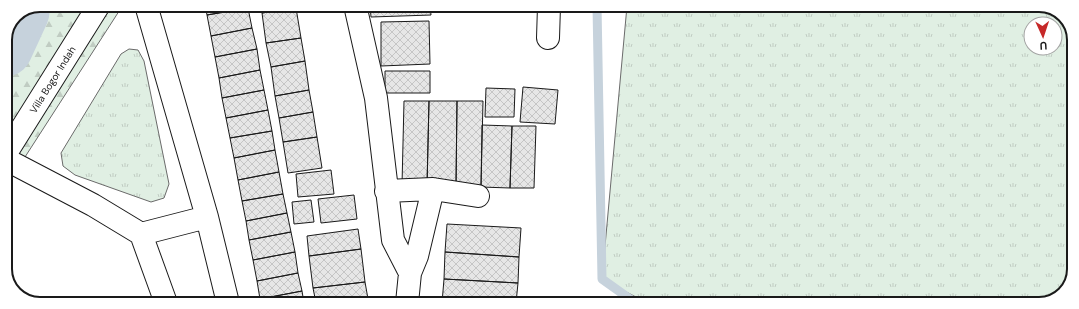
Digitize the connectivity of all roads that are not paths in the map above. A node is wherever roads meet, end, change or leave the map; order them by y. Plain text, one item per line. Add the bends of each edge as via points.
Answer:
1 (96, 12) edge
2 (148, 12) edge
3 (357, 12) edge
4 (549, 12) edge
5 (548, 38) dead end
6 (12, 144) edge
7 (12, 163) edge
8 (433, 189) junction
9 (386, 191) junction
10 (478, 196) dead end
11 (207, 218) junction
12 (141, 234) junction
13 (410, 273) junction
14 (164, 297) edge
15 (227, 297) edge
16 (408, 297) edge

1 - 6 street, Villa Bogor Indah
2 - 11 street
3 - 9 street via 376,98
4 - 5 street
7 - 12 street via 88,202
8 - 9 street
8 - 10 street
8 - 13 street via 417,256
9 - 13 street via 393,240
11 - 12 street
11 - 15 street
12 - 14 street
13 - 16 street

